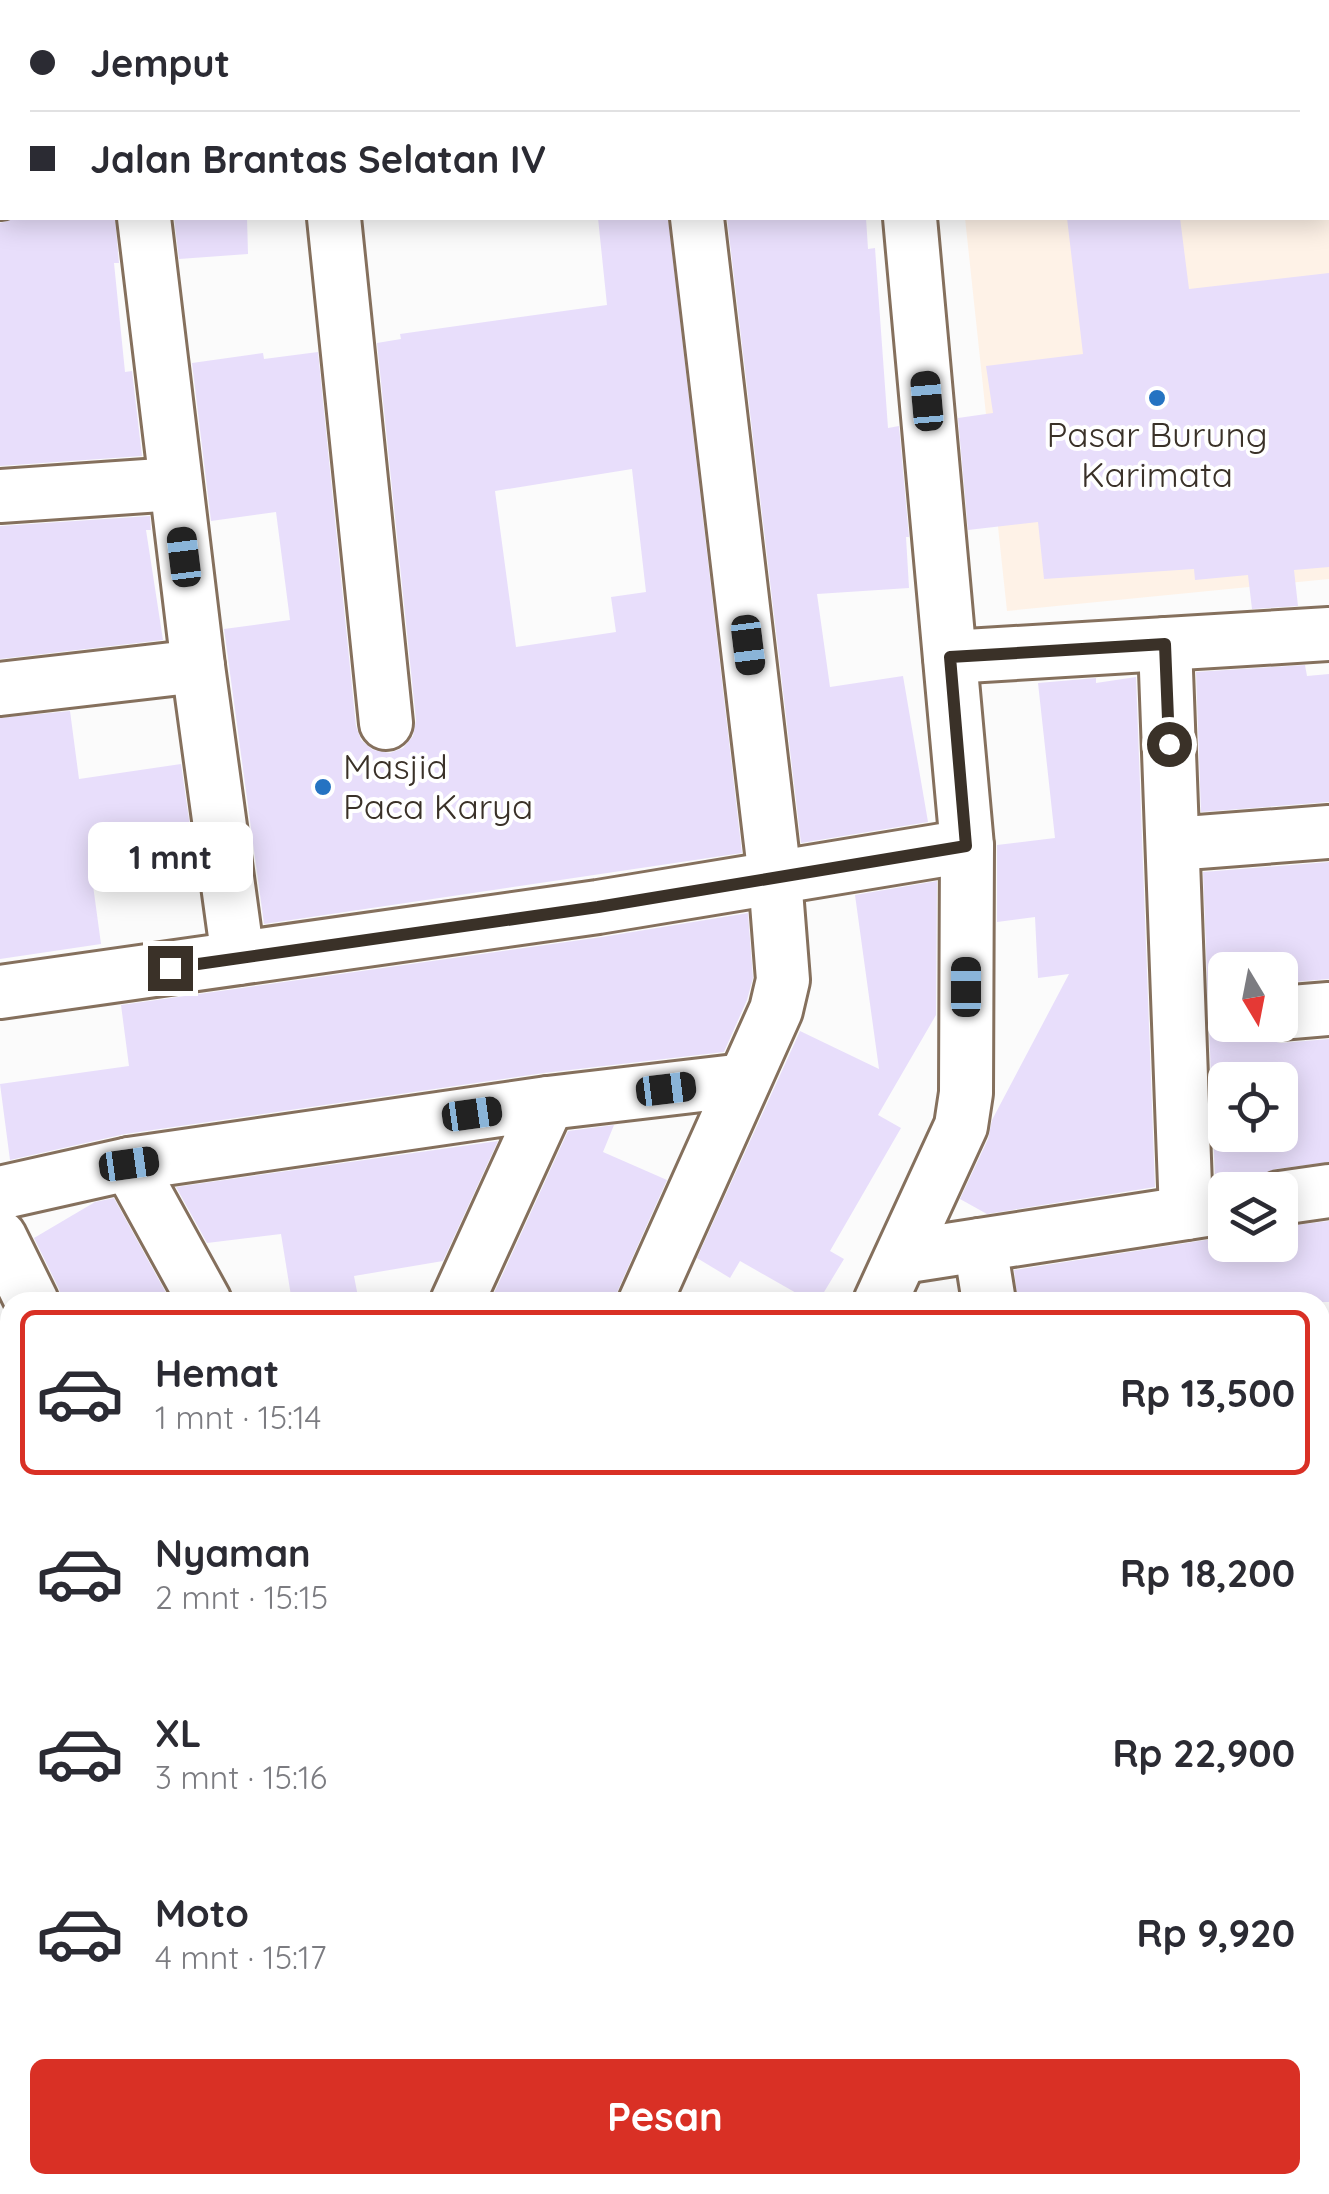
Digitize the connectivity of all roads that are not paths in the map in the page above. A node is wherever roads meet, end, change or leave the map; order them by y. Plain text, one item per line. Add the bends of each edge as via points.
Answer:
1 (144, 220) edge
2 (334, 220) edge
3 (697, 220) edge
4 (910, 220) edge
5 (175, 484) junction
6 (0, 496) edge
7 (1329, 634) edge
8 (1165, 644) junction
9 (950, 657) junction
10 (198, 666) junction
11 (0, 689) edge
12 (386, 723) dead end
13 (1329, 832) edge
14 (1173, 844) junction
15 (966, 846) junction
16 (776, 878) junction
17 (238, 958) junction
18 (0, 992) edge
19 (1329, 1009) edge
20 (1298, 1012) edge
21 (1202, 1020) edge
22 (744, 1080) junction
23 (548, 1103) junction
24 (129, 1164) junction
25 (1329, 1191) edge
26 (0, 1193) edge
27 (1298, 1195) edge
28 (1206, 1210) edge
29 (980, 1246) junction
30 (891, 1280) edge
31 (199, 1292) edge
32 (463, 1292) edge
33 (649, 1292) edge
34 (987, 1292) edge

1 - 5 street
2 - 12 street
3 - 16 street
4 - 9 street
5 - 6 street
5 - 10 street
7 - 8 street
8 - 9 street
8 - 14 street
9 - 15 street
10 - 11 street
10 - 17 street
13 - 14 street
14 - 21 street
15 - 16 street
15 - 30 street via 966,1093 960,1126
16 - 17 street
16 - 22 street via 783,980 767,1036
17 - 18 street
19 - 20 street
21 - 28 street
22 - 23 street
22 - 33 street
23 - 24 street
23 - 32 street
24 - 26 street
24 - 31 street
25 - 27 street
28 - 29 street
29 - 30 street
29 - 34 street

